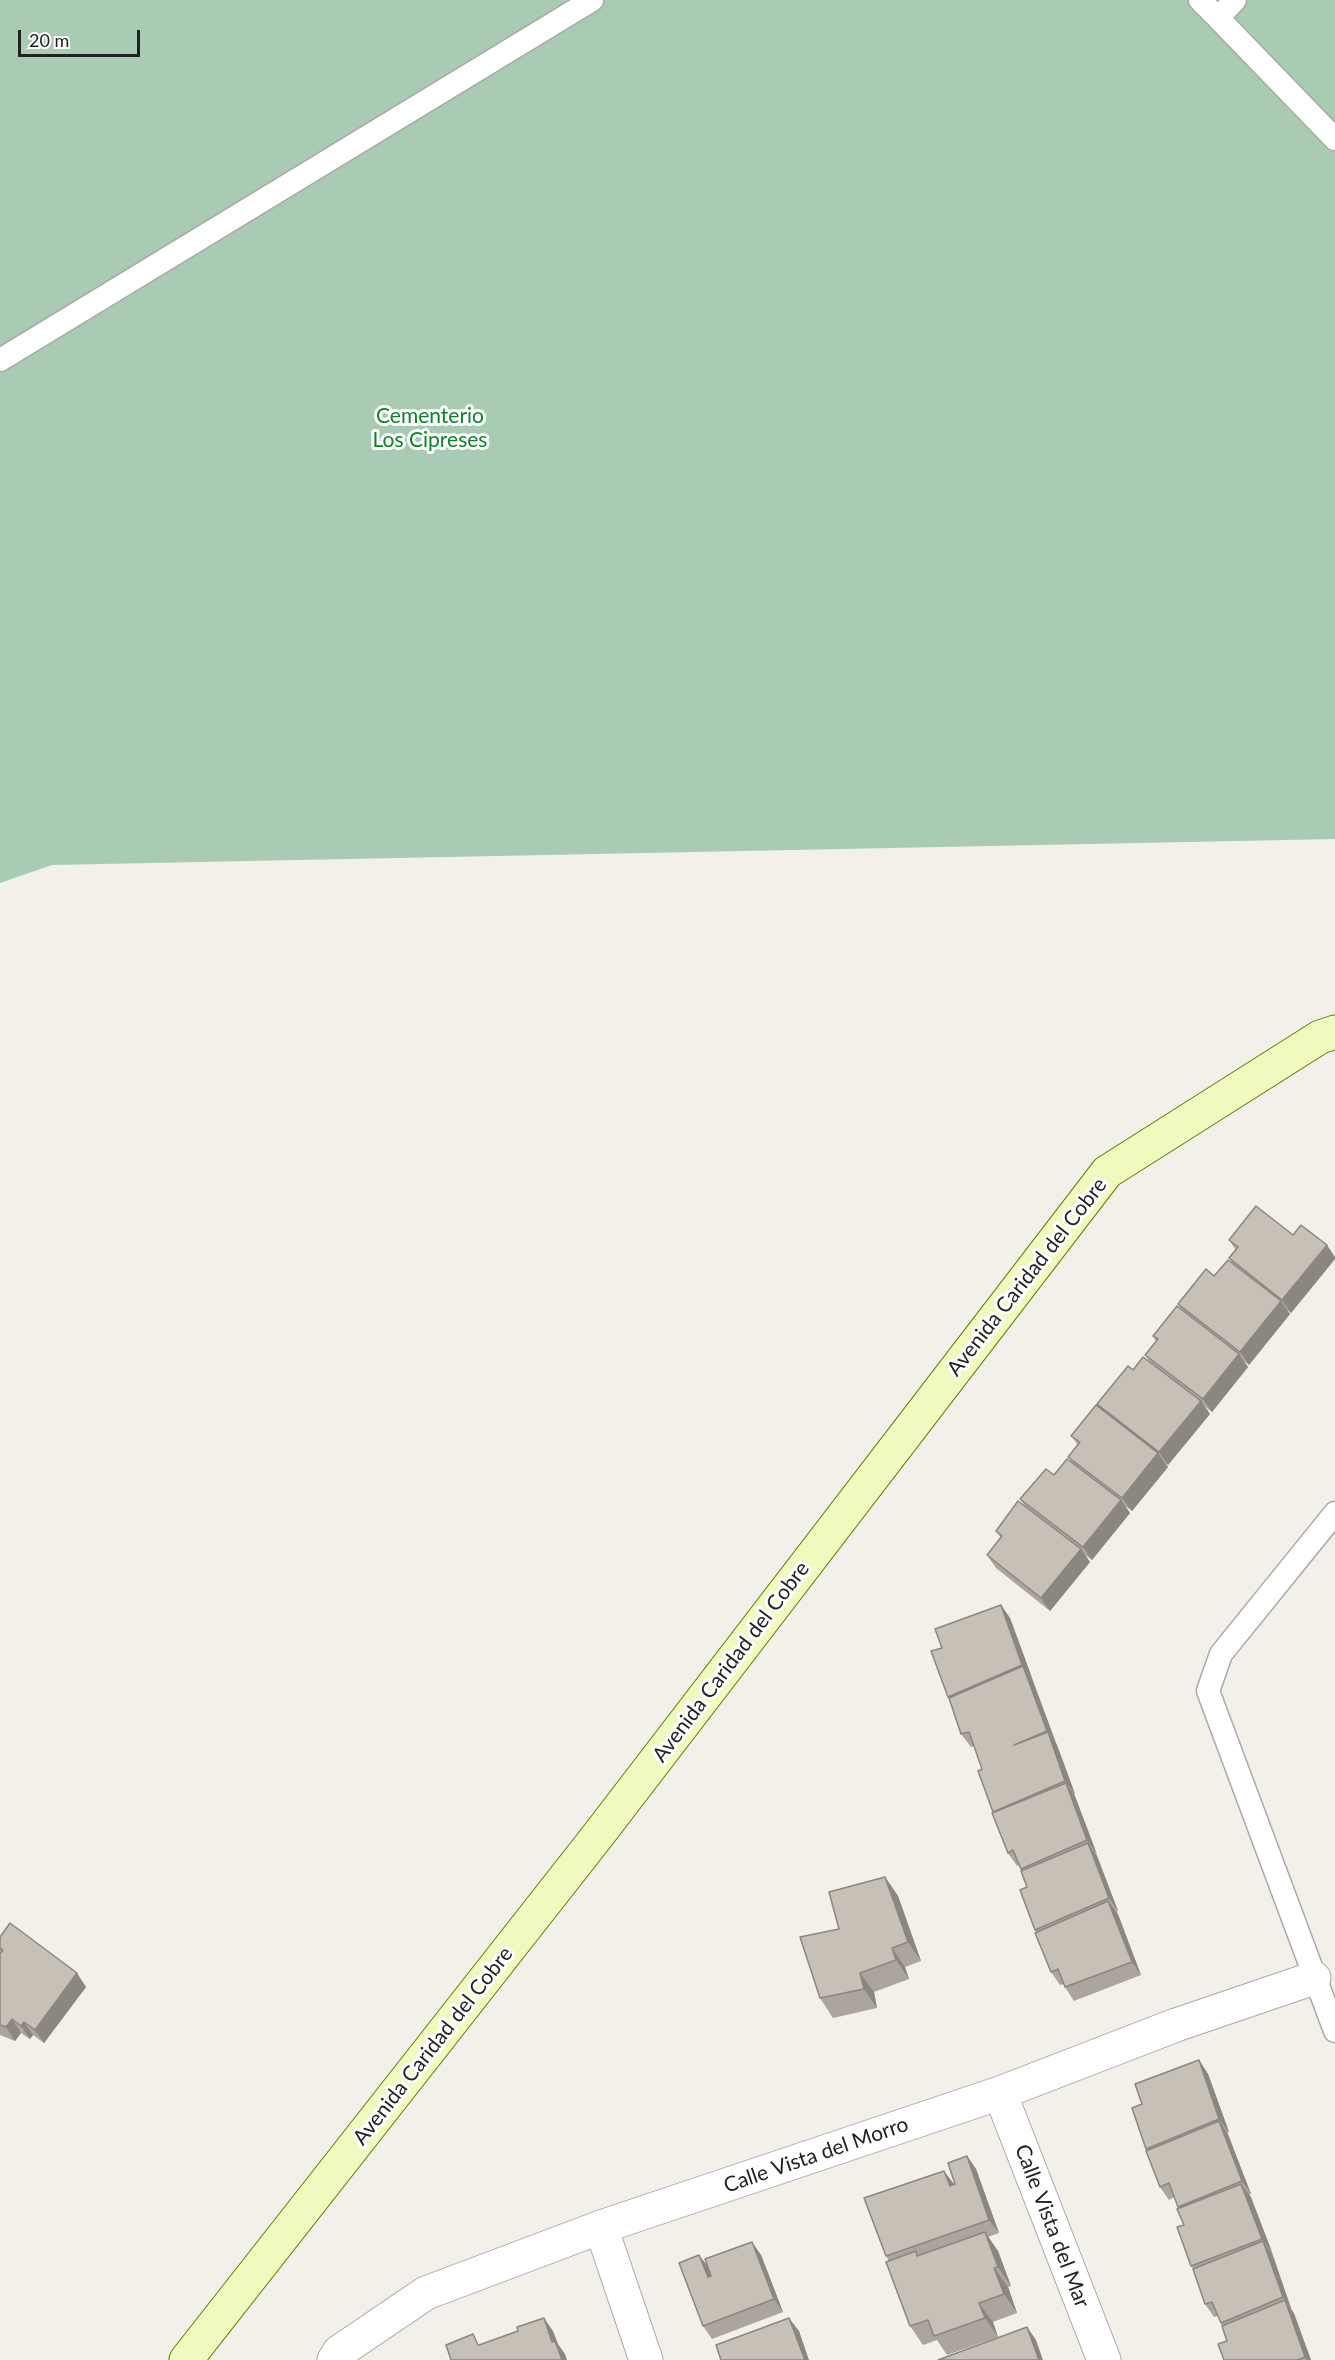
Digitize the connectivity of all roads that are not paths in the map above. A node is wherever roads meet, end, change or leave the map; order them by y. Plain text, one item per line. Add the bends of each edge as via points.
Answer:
1 (592, 0) edge
2 (1200, 0) edge
3 (1235, 0) edge
4 (1218, 18) junction
5 (1335, 139) edge
6 (0, 360) edge
7 (1335, 1032) edge
8 (1335, 1513) edge
9 (1314, 1978) junction
10 (1335, 2031) edge
11 (1000, 2093) junction
12 (601, 2227) junction
13 (186, 2360) edge
14 (334, 2360) edge
15 (646, 2360) edge
16 (1104, 2360) edge

1 - 6 lane
2 - 4 lane
3 - 4 lane
4 - 5 lane
7 - 13 street, Avenida Caridad del Cobre via 1320,1037 1107,1172 607,1824
8 - 9 lane via 1221,1654 1208,1691
9 - 10 lane
9 - 11 street, Calle Vista del Morro via 1176,2025
11 - 12 street, Calle Vista del Morro
11 - 16 street, Calle Vista del Mar
12 - 14 street, Calle Vista del Morro via 426,2292 339,2352
12 - 15 street

